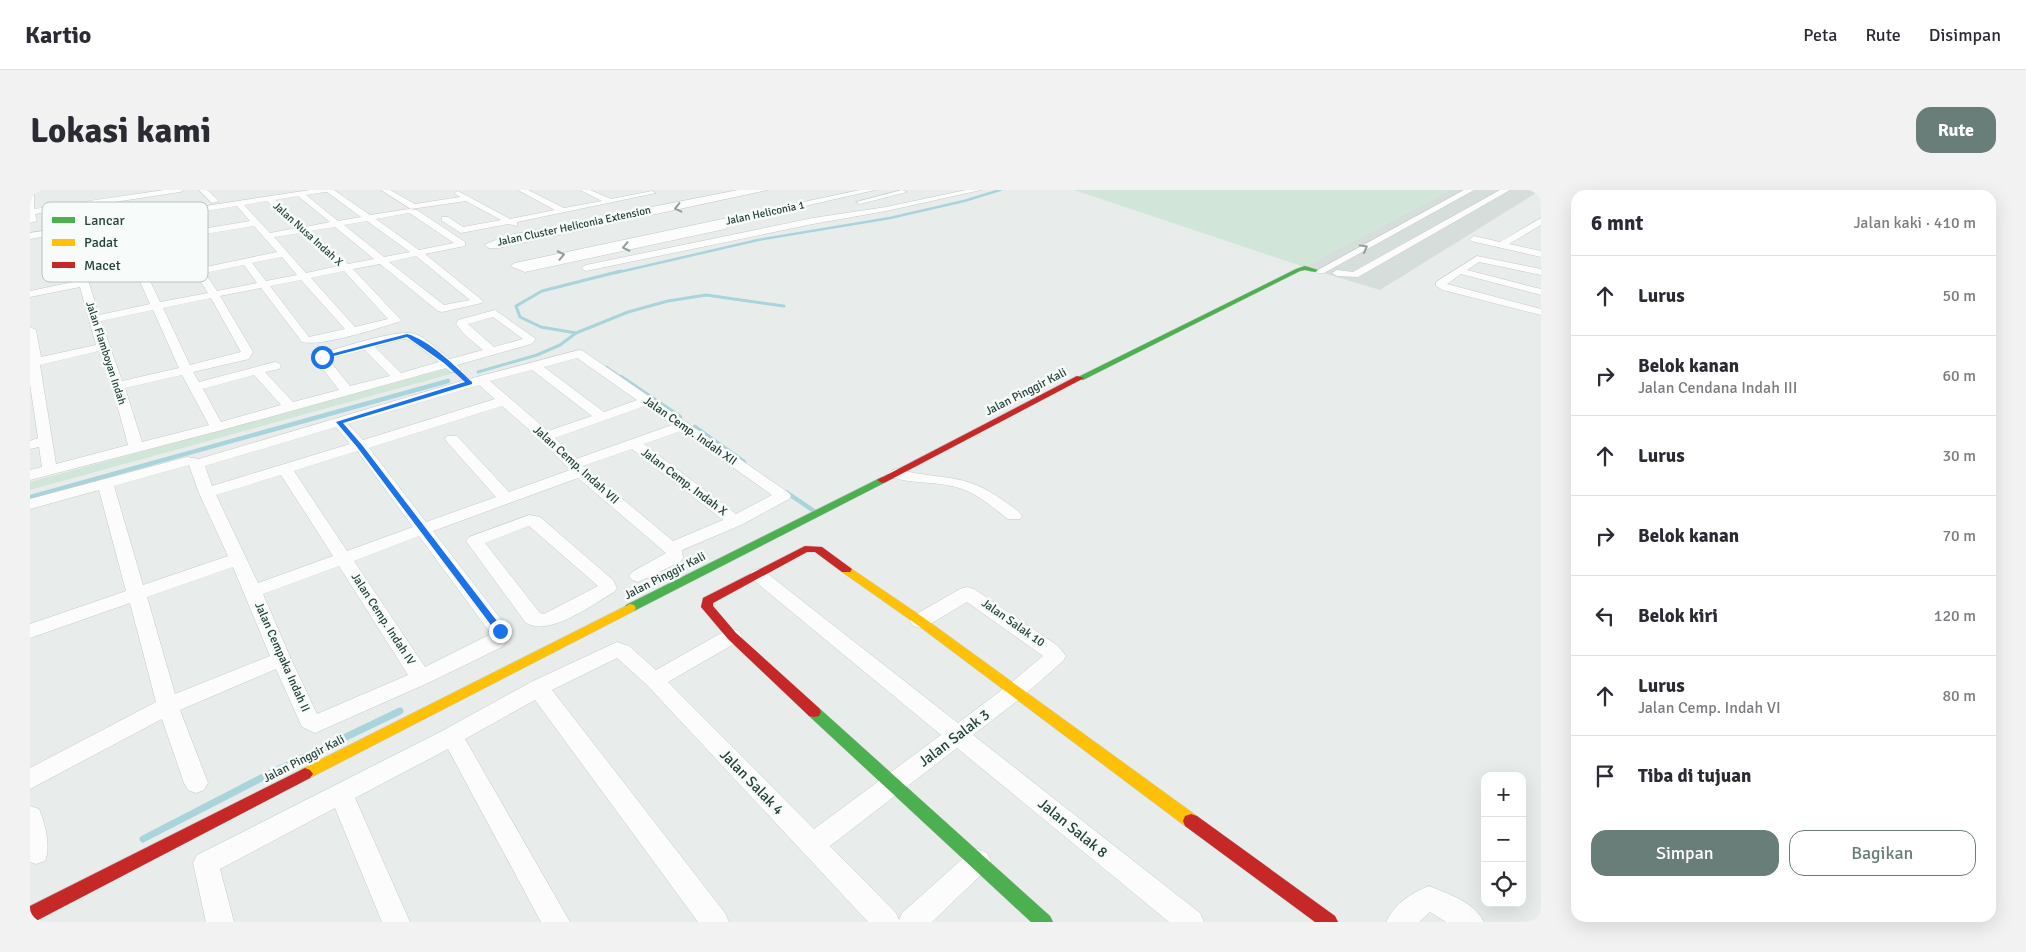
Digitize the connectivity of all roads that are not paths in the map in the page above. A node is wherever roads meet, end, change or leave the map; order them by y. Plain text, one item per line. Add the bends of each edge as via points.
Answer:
1 (180, 190) edge
2 (204, 190) edge
3 (286, 190) edge
4 (327, 190) edge
5 (385, 190) edge
6 (453, 190) edge
7 (522, 190) edge
8 (584, 190) edge
9 (707, 190) edge
10 (764, 190) edge
11 (871, 190) edge
12 (973, 190) edge
13 (1486, 190) edge
14 (1506, 190) edge
15 (900, 191) edge
16 (143, 192) edge
17 (30, 193) edge
18 (651, 193) edge
19 (268, 194) edge
20 (300, 194) junction
21 (1470, 194) edge
22 (920, 197) dead end
23 (468, 198) junction
24 (740, 198) edge
25 (86, 200) joint
26 (215, 201) junction
27 (609, 201) junction
28 (821, 201) junction
29 (77, 202) edge
30 (151, 202) dead end
31 (208, 202) edge
32 (238, 203) junction
33 (423, 206) junction
34 (764, 208) junction
35 (776, 210) junction
36 (563, 211) junction
37 (30, 212) edge
38 (368, 218) junction
39 (208, 219) edge
40 (211, 219) junction
41 (208, 220) edge
42 (1541, 221) edge
43 (255, 222) junction
44 (513, 223) junction
45 (337, 224) junction
46 (721, 224) junction
47 (304, 230) junction
48 (32, 231) edge
49 (739, 232) dead end
50 (1522, 233) junction
51 (1531, 235) dead end
52 (267, 236) junction
53 (1474, 240) dead end
54 (1501, 245) junction
55 (283, 254) junction
56 (418, 254) junction
57 (1541, 254) edge
58 (246, 261) junction
59 (383, 262) junction
60 (208, 269) edge
61 (347, 269) junction
62 (580, 270) dead end
63 (1315, 270) dead end
64 (1460, 271) junction
65 (1541, 272) edge
66 (1337, 273) junction
67 (304, 278) junction
68 (146, 282) edge
69 (206, 282) edge
70 (84, 283) joint
71 (265, 286) junction
72 (1541, 292) edge
73 (30, 294) edge
74 (215, 296) junction
75 (158, 307) junction
76 (1541, 312) edge
77 (94, 319) junction
78 (30, 330) edge
79 (353, 331) junction
80 (102, 344) junction
81 (366, 344) junction
82 (491, 351) junction
83 (33, 360) edge
84 (275, 366) dead end
85 (452, 366) junction
86 (534, 366) junction
87 (186, 370) junction
88 (257, 371) junction
89 (399, 378) junction
90 (472, 380) junction
91 (33, 383) edge
92 (118, 386) junction
93 (196, 387) junction
94 (347, 391) junction
95 (504, 401) junction
96 (647, 401) junction
97 (290, 407) junction
98 (602, 417) junction
99 (339, 422) junction
100 (682, 426) junction
101 (217, 427) junction
102 (546, 437) junction
103 (452, 439) dead end
104 (45, 441) junction
105 (633, 443) junction
106 (30, 445) edge
107 (360, 446) junction
108 (136, 447) junction
109 (197, 464) junction
110 (577, 468) junction
111 (285, 469) junction
112 (50, 470) junction
113 (896, 474) junction
114 (30, 475) edge
115 (105, 483) junction
116 (207, 493) junction
117 (507, 499) junction
118 (30, 504) edge
119 (482, 508) junction
120 (1014, 516) dead end
121 (735, 521) junction
122 (503, 529) junction
123 (424, 530) junction
124 (672, 548) junction
125 (236, 559) junction
126 (344, 560) junction
127 (758, 575) junction
128 (638, 576) dead end
129 (254, 591) junction
130 (136, 593) junction
131 (920, 621) junction
132 (30, 630) edge
133 (732, 636) junction
134 (280, 659) junction
135 (421, 678) junction
136 (654, 680) junction
137 (538, 688) junction
138 (1014, 692) junction
139 (168, 706) junction
140 (957, 735) junction
141 (452, 736) junction
142 (30, 779) edge
143 (196, 783) dead end
144 (893, 783) junction
145 (341, 793) junction
146 (30, 817) edge
147 (812, 845) junction
148 (36, 854) dead end
149 (978, 861) junction
150 (30, 915) edge
151 (549, 919) edge
152 (220, 922) edge
153 (396, 922) edge
154 (715, 922) edge
155 (886, 922) edge
156 (912, 922) edge
157 (1044, 922) edge
158 (1190, 922) edge
159 (1329, 922) edge
160 (1400, 922) edge
161 (1470, 922) edge

1 - 16 street
2 - 26 street
3 - 19 street
4 - 20 street
4 - 38 street
5 - 33 street via 411,207
6 - 23 street
7 - 36 street
8 - 27 street
9 - 24 street
10 - 24 street
11 - 28 street, Jalan Heliconia 1
12 - 62 street
13 - 21 street
14 - 66 street via 1355,275
15 - 22 street
15 - 28 street via 848,208
16 - 25 street
16 - 30 street
17 - 37 street
18 - 27 street
19 - 20 street
19 - 26 street
19 - 32 street
19 - 47 street, Jalan Nusa Indah X
20 - 45 street
21 - 66 street
66 -> 21 street via 1321,271 1458,196
23 - 33 street
23 - 44 street
24 -> 24 street, Jalan Cluster Heliconia Extension via 498,245 488,245 497,241
24 - 34 street
25 - 29 street
26 - 31 street
27 - 36 street
28 - 35 street, Jalan Heliconia 1
32 - 40 street
32 - 43 street
33 - 44 street via 462,230
34 - 35 street, Jalan Heliconia 1
34 - 35 street via 787,220 796,218
34 - 46 street, Jalan Heliconia 1
36 - 44 street
37 - 48 street
38 - 45 street
38 - 56 street
38 - 56 street via 410,211 462,244
39 - 40 street
40 - 41 street
40 - 43 street
42 - 50 street
43 - 52 street
45 - 47 street
45 - 59 street
46 -> 46 street via 525,269 515,266
46 - 49 street
47 - 52 street
47 - 61 street, Jalan Nusa Indah X
50 - 51 street
50 - 54 street
52 - 55 street
53 - 54 street
54 - 57 street
55 - 58 street
55 - 67 street
56 - 59 street
56 - 59 street via 478,301 442,309
58 - 60 street
58 - 71 street
59 - 61 street
61 - 67 street
61 - 79 street, Jalan Nusa Indah X via 395,318 393,322
63 - 113 street, Jalan Pinggir Kali via 1298,270
64 - 65 street via 1481,259
64 - 72 street
64 - 76 street via 1440,286
67 - 71 street
67 - 79 street
68 - 75 street
69 - 74 street
70 - 73 street
70 - 77 street, Jalan Flamboyan Indah
71 - 74 street
71 - 79 street via 303,339 316,340
74 - 75 street
74 - 87 street via 247,352 242,357
75 - 77 street
75 - 87 street
77 - 80 street, Jalan Flamboyan Indah
78 - 83 street
80 - 83 street
80 - 92 street, Jalan Flamboyan Indah
81 - 85 street, Jalan Cemp. Indah VII via 413,337
81 - 89 street
81 - 94 street via 321,359
82 - 82 street via 530,339 496,313 464,321 462,324
82 - 85 street
83 - 91 street
84 - 88 street
85 - 89 street
85 - 90 street, Jalan Cemp. Indah VII
86 - 90 street, Jalan Cemp. Indah XII
86 - 96 street, Jalan Cemp. Indah XII via 579,354
86 - 98 street
87 - 92 street
87 - 93 street
88 - 93 street
88 - 97 street
89 - 94 street
90 - 95 street, Jalan Cemp. Indah VII
90 - 99 street, Jalan Cemp. Indah XII
91 - 104 street
92 - 108 street, Jalan Flamboyan Indah
93 - 101 street
94 - 97 street
95 - 102 street, Jalan Cemp. Indah VII
95 - 107 street
96 - 98 street
96 - 100 street, Jalan Cemp. Indah XII
97 - 101 street
98 - 102 street
99 - 107 street
99 - 109 street, Jalan Cemp. Indah XII
100 - 105 street
100 - 121 street, Jalan Cemp. Indah XII via 783,496
101 - 108 street
102 - 110 street, Jalan Cemp. Indah VII
103 - 117 street
104 - 106 street
104 - 112 street
105 - 110 street
105 - 121 street, Jalan Cemp. Indah X
107 - 111 street
107 - 123 street
108 - 112 street
109 - 115 street, Jalan Cemp. Indah XII via 187,461
109 - 116 street, Jalan Cempaka Indah II
110 - 117 street
110 - 124 street, Jalan Cemp. Indah VII
111 - 116 street
111 - 126 street, Jalan Cemp. Indah IV
112 - 114 street
113 - 120 street via 916,480 965,484
113 - 150 street, Jalan Pinggir Kali
115 - 118 street, Jalan Cemp. Indah XII
115 - 130 street
116 - 125 street, Jalan Cempaka Indah II
117 - 119 street
119 - 122 street
119 - 123 street
121 - 124 street, Jalan Cemp. Indah XII
122 - 122 street via 476,542 535,620 548,620 608,588 534,520
123 - 126 street
123 - 135 street via 501,634 495,642
124 - 128 street via 676,554 674,558
125 - 129 street, Jalan Cempaka Indah II
125 - 130 street
126 - 129 street
126 - 135 street, Jalan Cemp. Indah IV
127 - 131 street via 805,549 818,549
127 - 133 street via 706,603
127 - 140 street, Jalan Salak 8
129 - 134 street, Jalan Cempaka Indah II
130 - 132 street
130 - 139 street
131 - 138 street
131 - 138 street, Jalan Salak 10 via 967,593 1052,651 1056,656 1054,659
133 - 136 street
133 - 144 street
134 - 135 street, Jalan Cempaka Indah II via 310,721 315,724
134 - 139 street
136 - 137 street, Jalan Salak 4 via 622,651 614,650
136 - 147 street, Jalan Salak 4
137 - 141 street
137 - 154 street
138 - 140 street, Jalan Salak 3
138 - 159 street
139 - 142 street
139 - 143 street
140 - 144 street, Jalan Salak 3
140 - 158 street, Jalan Salak 8
141 - 145 street
141 - 151 street
144 - 147 street, Jalan Salak 3
144 - 149 street
145 - 152 street via 206,863
145 - 153 street
146 - 148 street
147 - 155 street, Jalan Salak 4
149 - 156 street
149 - 157 street
160 - 161 street via 1429,899

